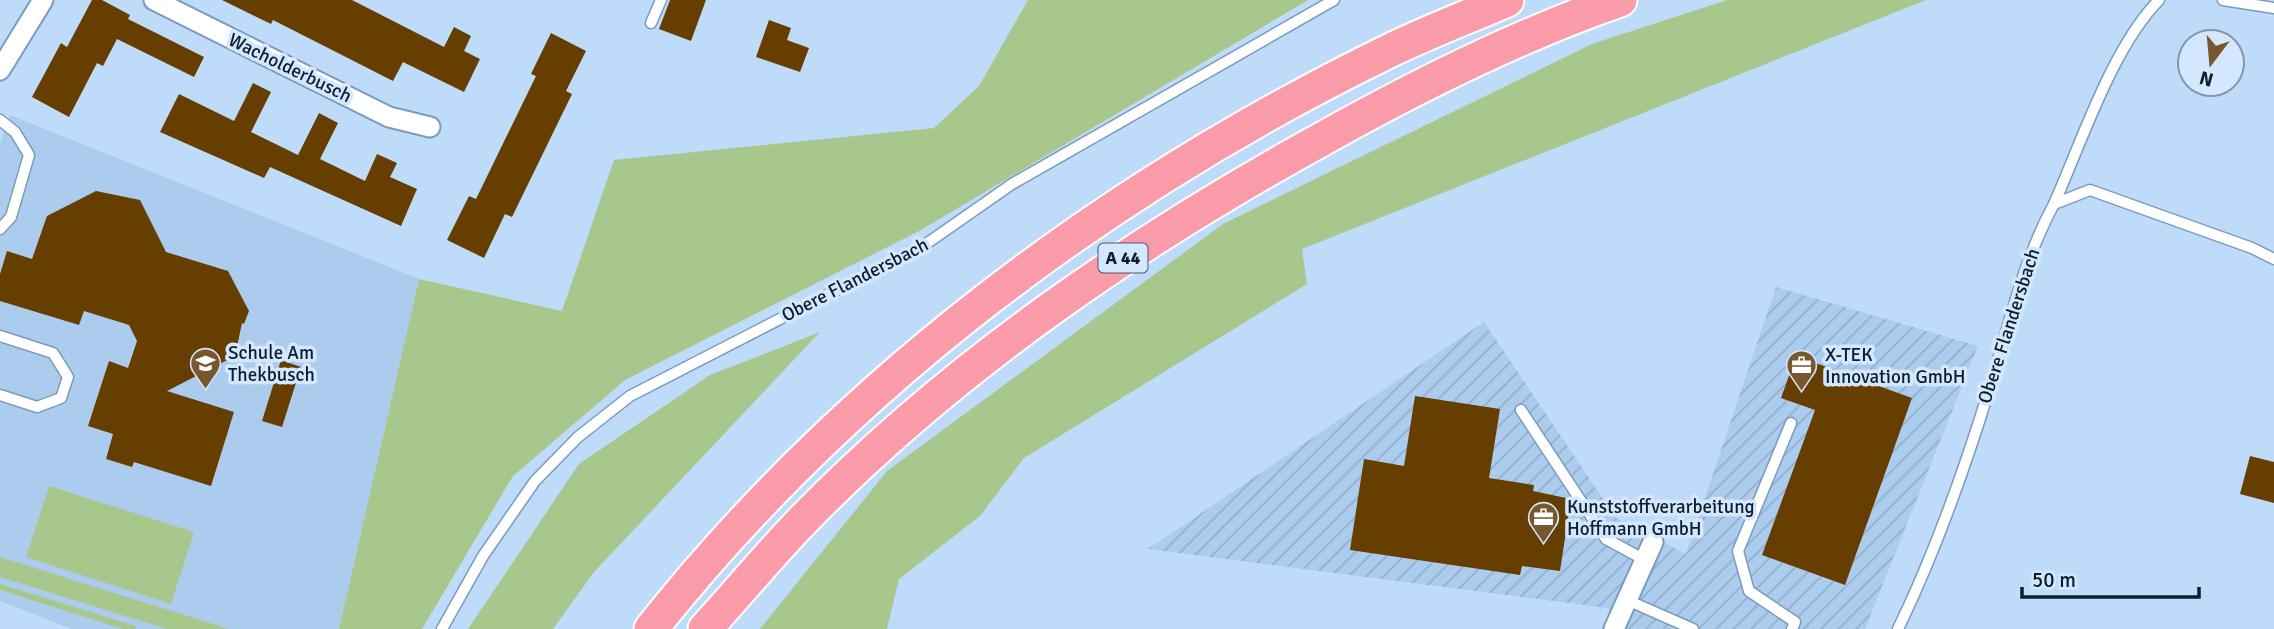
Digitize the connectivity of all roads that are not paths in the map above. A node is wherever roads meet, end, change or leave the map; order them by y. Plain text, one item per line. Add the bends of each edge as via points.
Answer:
1 (43, 0) edge
2 (154, 0) edge
3 (661, 0) edge
4 (1335, 0) edge
5 (1507, 0) edge
6 (1620, 0) edge
7 (2159, 0) edge
8 (2224, 0) edge
9 (2274, 8) edge
10 (651, 23) dead end
11 (0, 70) edge
12 (0, 120) edge
13 (430, 127) dead end
14 (2054, 204) junction
15 (0, 229) edge
16 (2274, 259) edge
17 (0, 336) edge
18 (0, 395) edge
19 (1521, 410) dead end
20 (1791, 423) dead end
21 (1649, 551) joint
22 (1627, 600) junction
23 (442, 629) edge
24 (651, 629) edge
25 (705, 629) edge
26 (1614, 629) edge
27 (1693, 629) edge
28 (1792, 629) edge
29 (1898, 629) edge

1 - 11 street
2 - 13 street, Wacholderbusch via 389,117
3 - 10 lane
4 - 23 lane, Obere Flandersbach via 1012,184 926,244 630,396 535,481 483,556
5 - 24 highway, A 44 via 1394,49 1262,118 1056,247 857,408 760,500
6 - 25 highway, A 44 via 1398,97 1190,214 1087,282 958,380 888,441 803,519
7 - 14 lane, Obere Flandersbach via 2139,20
8 - 9 lane
12 - 15 lane via 15,132 29,155 11,217
14 - 16 lane via 2090,190 2252,247
14 - 29 lane, Obere Flandersbach via 2018,286 1989,391 1923,576
17 - 18 lane via 53,353 68,377 61,398 37,407
19 - 21 lane via 1606,539
20 - 28 lane via 1738,551 1749,591 1795,622
21 - 22 street
22 - 26 street
22 - 27 lane

